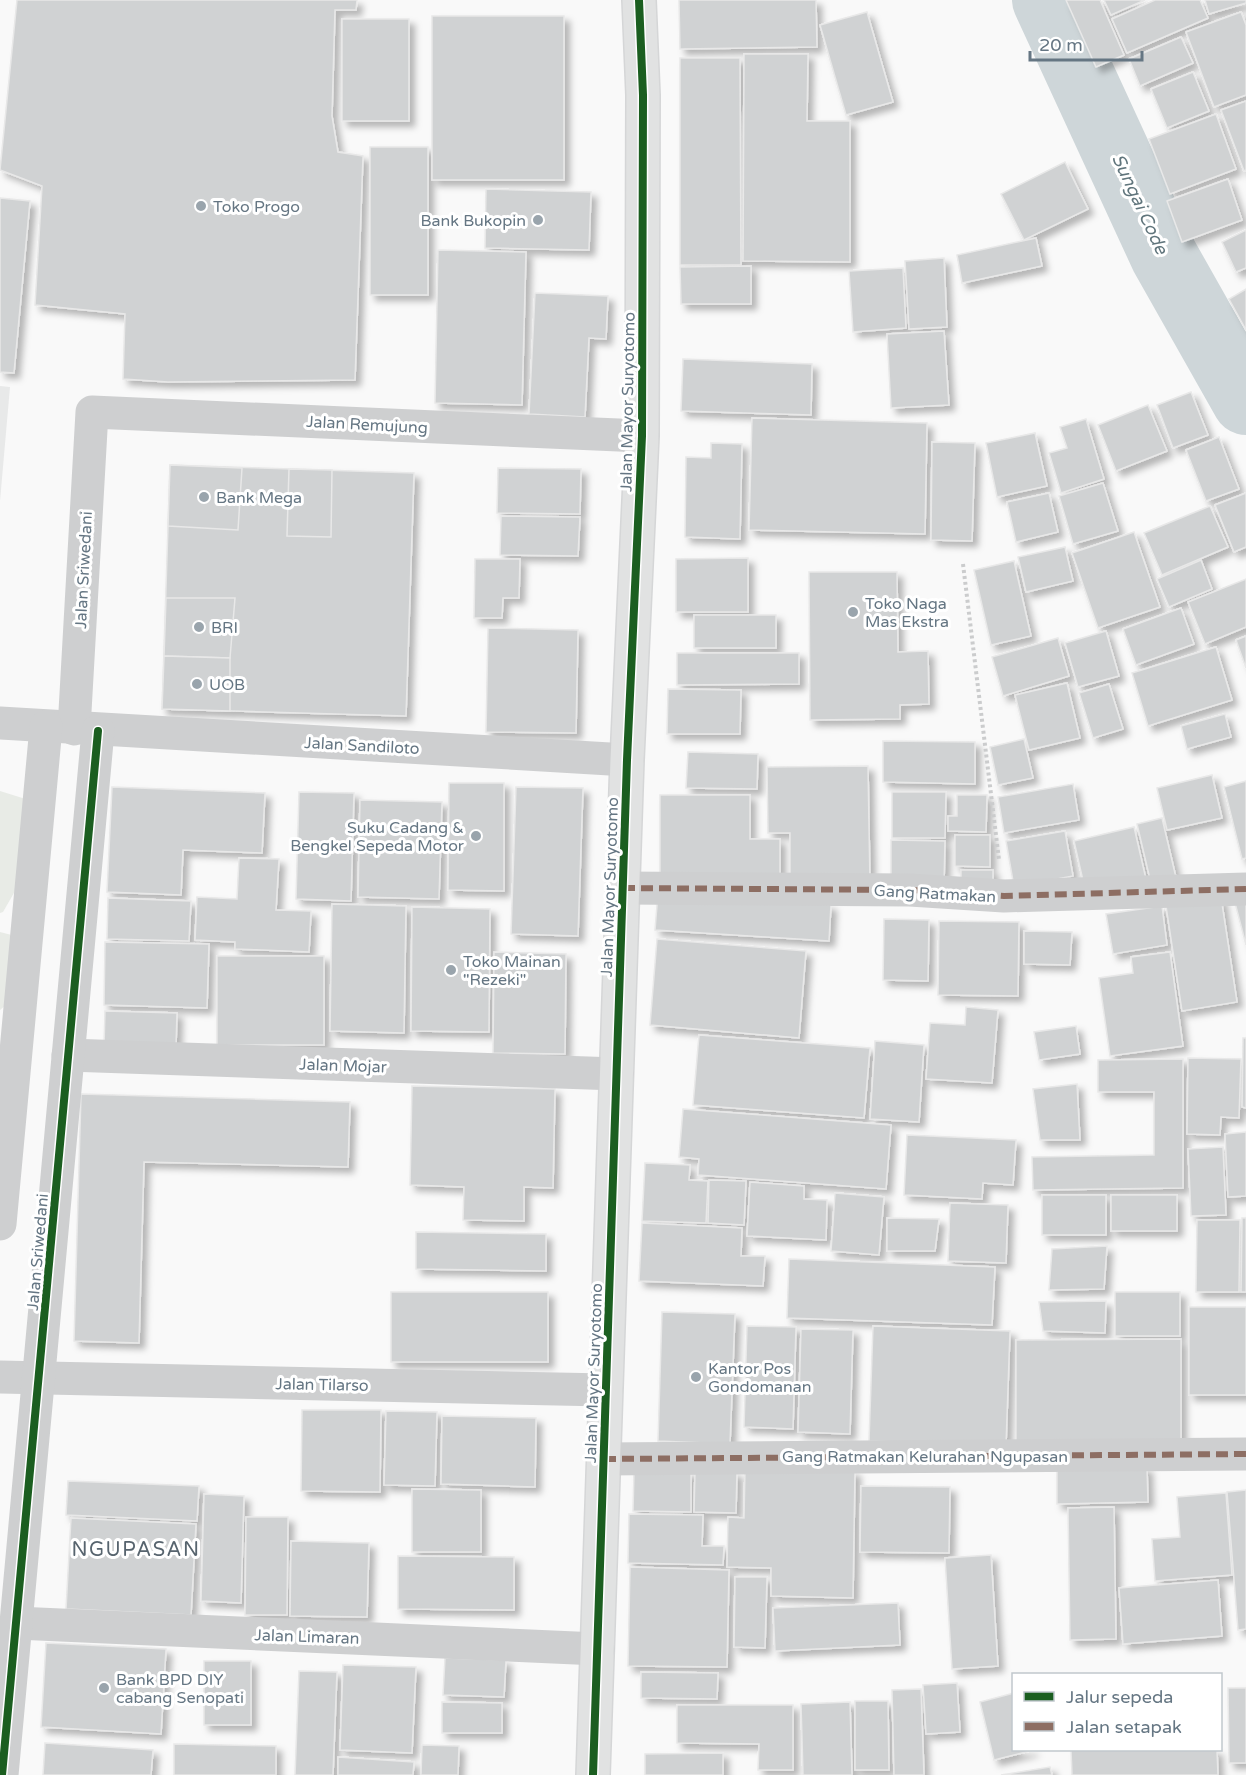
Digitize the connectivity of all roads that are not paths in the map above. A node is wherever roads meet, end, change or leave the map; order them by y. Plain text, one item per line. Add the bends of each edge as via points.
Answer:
1 (639, 0) edge
2 (92, 412) joint
3 (642, 436) junction
4 (0, 723) edge
5 (73, 729) junction
6 (627, 760) junction
7 (623, 888) junction
8 (1246, 889) edge
9 (68, 1055) junction
10 (617, 1074) junction
11 (10, 1114) junction
12 (63, 1116) junction
13 (0, 1224) edge
14 (0, 1377) edge
15 (38, 1378) junction
16 (606, 1390) junction
17 (1246, 1454) edge
18 (604, 1459) junction
19 (16, 1623) junction
20 (598, 1649) junction
21 (2, 1775) edge
22 (593, 1775) edge

1 - 3 main road, Jalan Mayor Suryotomo via 643,95
2 - 3 street, Jalan Remujung
2 - 5 street, Jalan Sriwedani
3 - 6 main road, Jalan Mayor Suryotomo
4 - 5 street, Jalan Sandiloto
5 - 6 street, Jalan Sandiloto
5 - 9 street, Jalan Sriwedani
5 - 11 street, Jalan Sriwedani
6 - 7 main road, Jalan Mayor Suryotomo
7 - 8 street, Gang Ratmakan via 910,890 1004,896
7 - 10 main road, Jalan Mayor Suryotomo
9 - 10 street, Jalan Mojar
9 - 12 street, Jalan Sriwedani
10 - 16 main road, Jalan Mayor Suryotomo
11 - 12 street
11 - 13 street, Jalan Sriwedani
12 - 15 street, Jalan Sriwedani
14 - 15 street, Jalan Tilarso
15 - 16 street, Jalan Tilarso
15 - 19 street, Jalan Sriwedani
16 - 18 main road, Jalan Mayor Suryotomo
17 - 18 street, Gang Ratmakan Kelurahan Ngupasan
18 - 20 main road, Jalan Mayor Suryotomo
19 - 20 street, Jalan Limaran
19 - 21 street, Jalan Sriwedani
20 - 22 main road, Jalan Mayor Suryotomo

